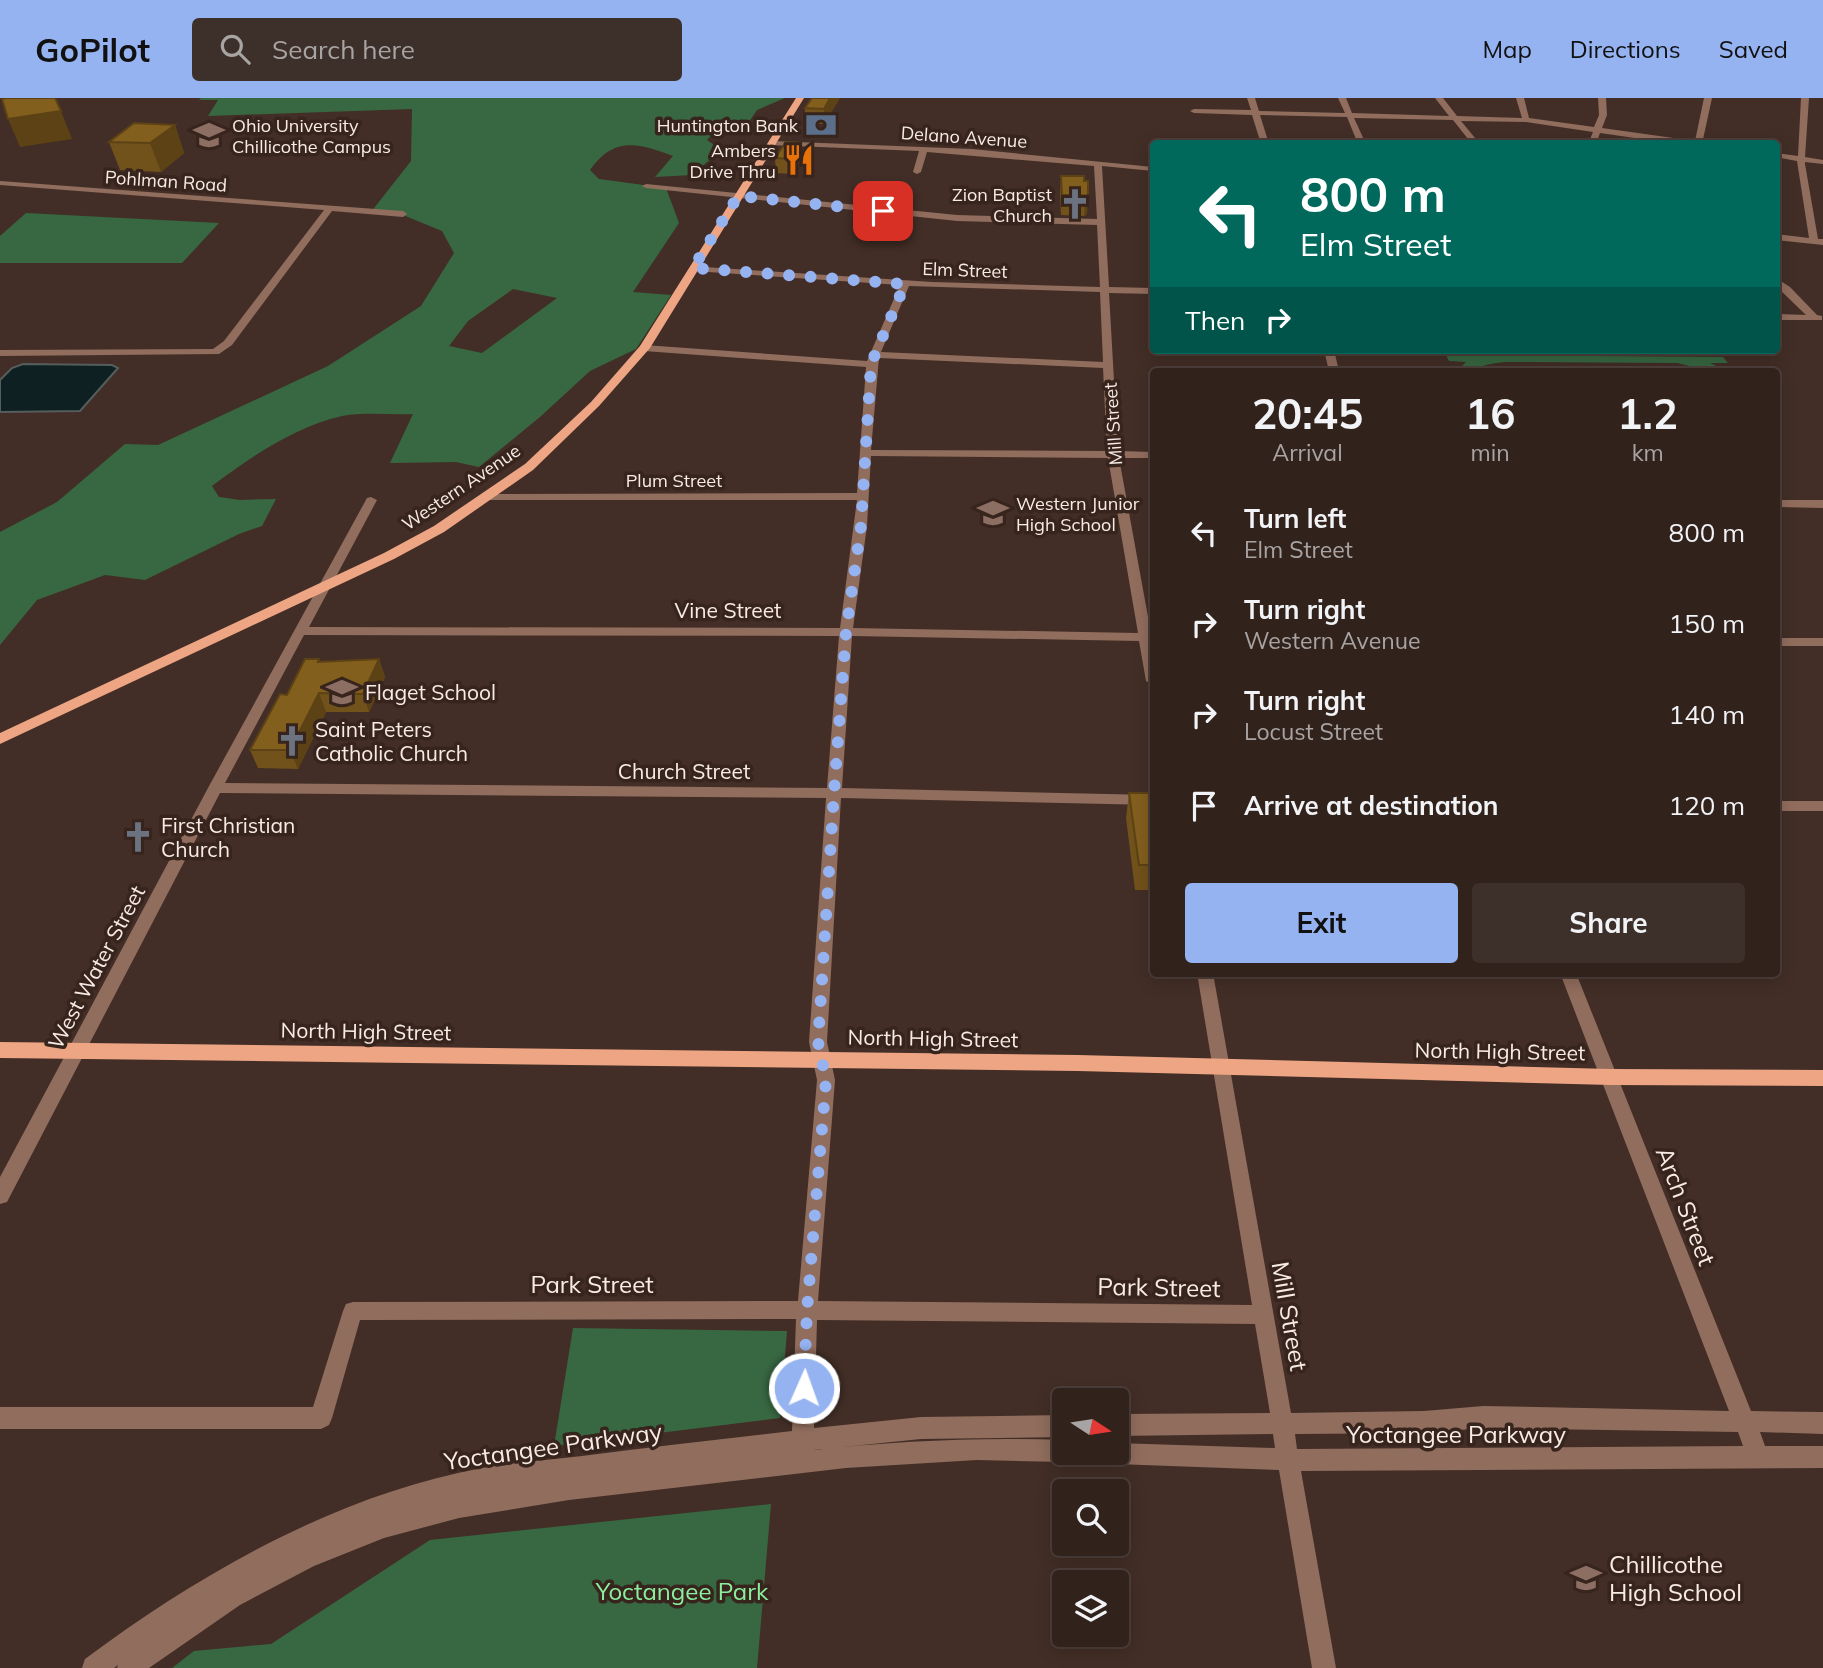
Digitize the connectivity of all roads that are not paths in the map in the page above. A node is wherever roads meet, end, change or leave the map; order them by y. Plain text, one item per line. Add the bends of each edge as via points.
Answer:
1 (800, 98) edge
2 (1251, 98) edge
3 (1342, 98) edge
4 (1439, 98) edge
5 (1520, 98) edge
6 (1602, 98) edge
7 (1708, 98) edge
8 (1805, 98) edge
9 (1194, 111) dead end
10 (1255, 112) junction
11 (1349, 114) junction
12 (1455, 117) junction
13 (1526, 120) junction
14 (1597, 130) junction
15 (1264, 140) edge
16 (1360, 140) edge
17 (1473, 140) edge
18 (1593, 140) edge
19 (1668, 140) edge
20 (1698, 140) edge
21 (772, 143) junction
22 (924, 149) junction
23 (1780, 156) edge
24 (1801, 159) junction
25 (1823, 162) edge
26 (1098, 164) junction
27 (1150, 169) edge
28 (917, 172) dead end
29 (0, 183) edge
30 (646, 186) dead end
31 (738, 196) junction
32 (329, 209) junction
33 (403, 215) dead end
34 (1100, 222) junction
35 (1780, 237) edge
36 (1818, 242) edge
37 (693, 268) junction
38 (905, 284) junction
39 (1780, 284) edge
40 (1105, 289) junction
41 (1150, 291) edge
42 (1780, 317) edge
43 (1819, 318) edge
44 (644, 348) junction
45 (0, 352) edge
46 (872, 359) junction
47 (1109, 365) junction
48 (865, 453) junction
49 (1114, 455) junction
50 (1150, 455) edge
51 (863, 496) junction
52 (485, 497) junction
53 (371, 500) dead end
54 (1780, 503) edge
55 (1823, 504) edge
56 (324, 587) junction
57 (303, 631) junction
58 (846, 632) junction
59 (1149, 637) edge
60 (1780, 642) edge
61 (1823, 642) edge
62 (0, 739) edge
63 (215, 788) junction
64 (834, 793) junction
65 (1150, 800) edge
66 (1780, 806) edge
67 (1823, 806) edge
68 (1206, 977) edge
69 (1570, 977) edge
70 (0, 1050) edge
71 (75, 1051) junction
72 (820, 1059) junction
73 (1222, 1067) junction
74 (1611, 1077) junction
75 (1823, 1078) edge
76 (0, 1196) edge
77 (807, 1310) junction
78 (1263, 1315) junction
79 (0, 1418) edge
80 (1744, 1421) junction
81 (1282, 1423) junction
82 (1823, 1423) edge
83 (1129, 1425) edge
84 (1052, 1426) edge
85 (802, 1451) junction
86 (1052, 1451) edge
87 (1129, 1453) edge
88 (1758, 1456) junction
89 (1823, 1457) edge
90 (1287, 1458) junction
91 (94, 1668) edge
92 (129, 1668) edge
93 (1324, 1668) edge

1 - 21 main road, Western Avenue
2 - 10 street
3 - 11 street
4 - 12 street
5 - 13 street
6 - 14 street via 1603,115
7 - 20 street
8 - 24 street
9 - 10 street
10 - 11 street
10 - 15 street
11 - 12 street
11 - 16 street
12 - 13 street
12 - 17 street
13 - 14 street
14 - 18 street
14 - 19 street
21 - 22 street, Delano Avenue
21 - 31 main road, Western Avenue
22 - 26 street, Delano Avenue
22 - 28 street
23 - 24 street
24 - 25 street
24 - 36 street
26 - 27 street, Delano Avenue
26 - 34 street, Mill Street
29 - 32 street, Pohlman Road
30 - 31 street
31 - 34 street via 957,218
31 - 37 main road, Western Avenue
32 - 33 street
32 - 45 street via 228,343 215,352
34 - 40 street, Mill Street
35 - 36 street
37 - 38 street, Elm Street
37 - 44 main road, Western Avenue
38 - 40 street, Elm Street
38 - 46 street
39 - 43 street
40 - 41 street, Elm Street
40 - 47 street, Mill Street
42 - 43 street
44 - 46 street
44 - 52 main road, Western Avenue via 567,432 529,467
46 - 47 street
46 - 48 street
47 - 49 street, Mill Street
48 - 49 street
48 - 51 street
49 - 50 street
49 - 59 street, Mill Street
51 - 52 street, Plum Street
51 - 58 street
52 - 56 main road, Western Avenue via 439,528
53 - 56 street, West Water Street
54 - 55 street
56 - 57 street, West Water Street
56 - 62 main road, Western Avenue
57 - 58 street, Vine Street
57 - 63 street, West Water Street
58 - 59 street, Vine Street
58 - 64 street
60 - 61 street
63 - 64 street, Church Street
63 - 71 street, West Water Street
64 - 65 street, Church Street
64 - 72 street
66 - 67 street
68 - 73 street, Mill Street
69 - 74 street, Arch Street
70 - 71 main road, North High Street
71 - 72 main road, North High Street
71 - 76 street, West Water Street
72 - 73 main road, North High Street
72 - 77 street via 826,1080
73 - 74 main road, North High Street
73 - 78 street, Mill Street
74 - 75 main road, North High Street
74 - 80 street, Arch Street
77 - 78 street, Park Street
77 - 79 street, Park Street via 353,1311 321,1418
77 - 85 street
78 - 81 street, Mill Street
80 - 81 street, Yoctangee Parkway via 1483,1417
80 - 82 street, Yoctangee Parkway
80 - 88 street, Arch Street
81 - 83 street, Yoctangee Parkway
81 - 90 street, Mill Street
84 - 85 street, Yoctangee Parkway via 921,1428
85 - 86 street, Yoctangee Parkway
85 - 91 street, Yoctangee Parkway via 482,1479 390,1504 350,1517 244,1567 201,1591
85 - 92 street, Yoctangee Parkway via 422,1515 297,1562 226,1602
87 - 90 street, Yoctangee Parkway
88 - 89 street, Yoctangee Parkway
88 - 90 street, Yoctangee Parkway via 1602,1461
90 - 93 street, Mill Street

